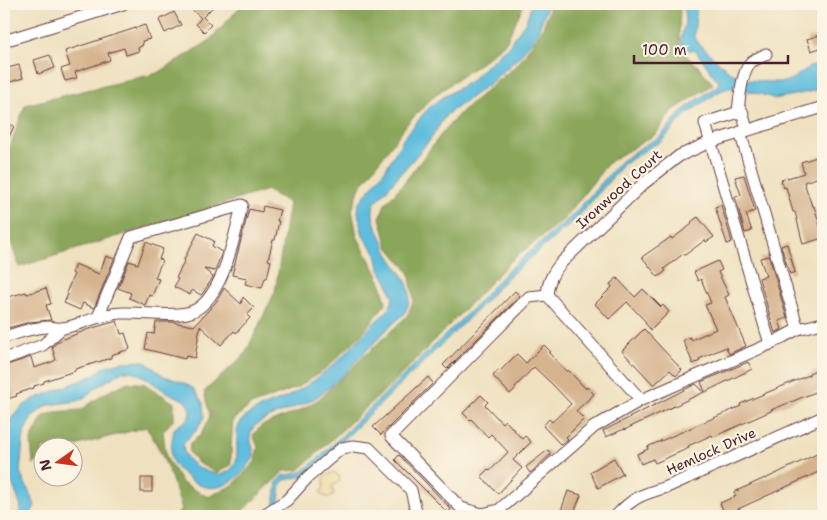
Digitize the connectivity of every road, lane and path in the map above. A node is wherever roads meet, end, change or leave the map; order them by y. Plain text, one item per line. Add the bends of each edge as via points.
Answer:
1 (123, 4) edge
2 (4, 40) edge
3 (766, 54) dead end
4 (823, 107) edge
5 (738, 112) junction
6 (744, 131) junction
7 (710, 142) junction
8 (547, 295) junction
9 (98, 317) junction
10 (823, 323) edge
11 (62, 328) junction
12 (798, 329) junction
13 (4, 336) edge
14 (770, 344) junction
15 (4, 359) edge
16 (641, 400) junction
17 (823, 417) edge
18 (262, 516) edge
19 (416, 516) edge
20 (616, 516) edge

1 - 2 street
3 - 5 street via 750,62
4 - 6 street, Ironwood Court
5 - 6 street via 742,111
5 - 7 street via 705,123
6 - 7 street, Ironwood Court
6 - 12 street
7 - 8 street, Ironwood Court via 680,156 643,184 553,272
7 - 14 street
8 - 16 street
8 - 16 street via 530,298 391,436 462,508 482,514 499,510 594,427
9 - 9 street via 122,313 189,313 198,308 227,265 242,205 131,237
9 - 11 street
10 - 12 street
11 - 13 street via 37,328
11 - 15 street via 43,345
12 - 14 street
14 - 16 street
17 - 20 street, Hemlock Drive via 667,487 646,493 627,503
18 - 19 street via 287,500 342,448 353,446 368,448 411,490

